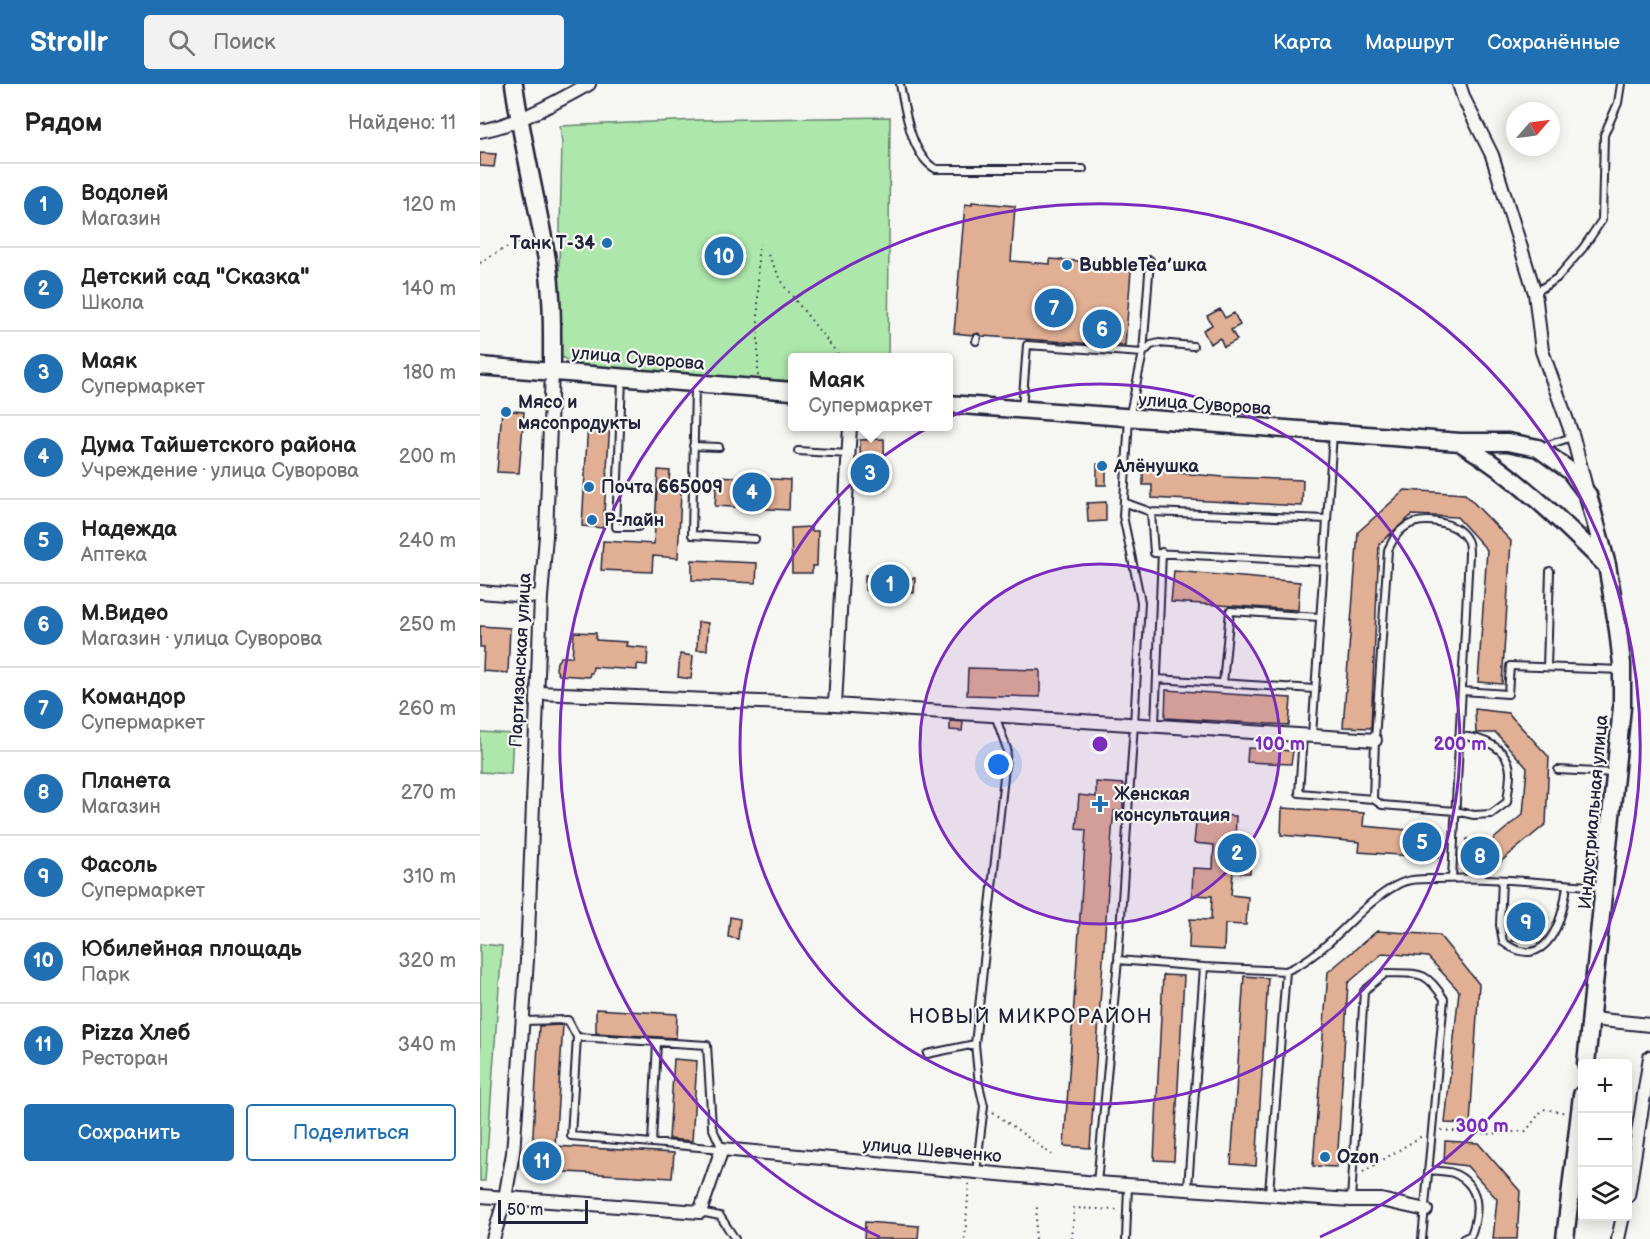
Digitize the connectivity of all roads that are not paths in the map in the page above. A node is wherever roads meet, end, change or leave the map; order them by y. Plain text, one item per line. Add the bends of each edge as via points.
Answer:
1 (514, 84) edge
2 (589, 84) edge
3 (900, 84) edge
4 (1459, 84) edge
5 (1621, 84) edge
6 (519, 119) junction
7 (480, 131) edge
8 (1083, 169) dead end
9 (1150, 260) dead end
10 (1535, 293) junction
11 (1192, 346) dead end
12 (1143, 353) junction
13 (480, 366) edge
14 (552, 370) junction
15 (622, 376) junction
16 (694, 383) junction
17 (788, 391) edge
18 (953, 404) edge
19 (1022, 410) junction
20 (1129, 418) junction
21 (850, 431) edge
22 (1333, 432) junction
23 (1573, 437) junction
24 (1460, 442) junction
25 (693, 446) junction
26 (719, 447) dead end
27 (1538, 448) junction
28 (798, 451) dead end
29 (848, 454) junction
30 (1588, 495) junction
31 (1125, 503) junction
32 (1151, 512) junction
33 (1327, 519) junction
34 (638, 527) dead end
35 (755, 539) dead end
36 (1162, 552) junction
37 (1324, 562) junction
38 (1607, 565) junction
39 (1550, 571) dead end
40 (480, 592) edge
41 (541, 597) junction
42 (1319, 617) junction
43 (1547, 668) junction
44 (1622, 670) junction
45 (1157, 680) junction
46 (1223, 683) junction
47 (1315, 689) junction
48 (1462, 691) junction
49 (538, 693) junction
50 (835, 705) junction
51 (995, 715) junction
52 (1134, 724) junction
53 (1155, 724) junction
54 (1307, 735) junction
55 (1459, 736) junction
56 (1375, 740) junction
57 (1558, 770) dead end
58 (1616, 773) junction
59 (1373, 799) junction
60 (1455, 811) junction
61 (1452, 878) junction
62 (1502, 880) junction
63 (1567, 885) junction
64 (1605, 887) junction
65 (1118, 960) junction
66 (1204, 967) junction
67 (1286, 971) junction
68 (1592, 1019) junction
69 (522, 1021) junction
70 (1650, 1025) edge
71 (577, 1037) junction
72 (657, 1042) junction
73 (975, 1044) junction
74 (927, 1054) dead end
75 (1650, 1057) edge
76 (1587, 1059) edge
77 (1580, 1113) edge
78 (652, 1143) junction
79 (722, 1149) junction
80 (1429, 1170) junction
81 (973, 1171) junction
82 (1632, 1171) edge
83 (1097, 1183) junction
84 (1128, 1184) junction
85 (1188, 1188) junction
86 (1269, 1193) junction
87 (480, 1196) edge
88 (505, 1198) junction
89 (1351, 1200) junction
90 (1426, 1210) junction
91 (700, 1212) junction
92 (1622, 1221) edge
93 (493, 1239) edge
94 (735, 1239) edge
95 (1126, 1239) edge
96 (1422, 1239) edge
97 (1463, 1239) edge
98 (1565, 1239) edge
99 (1618, 1239) edge

1 - 6 street, Партизанская улица
2 - 6 street
3 - 8 lane via 915,145 926,164 936,169
4 - 10 street via 1492,155
5 - 10 lane via 1618,103 1604,135 1602,220 1557,278
6 - 7 street
6 - 14 street, Партизанская улица via 548,274
9 - 12 lane
10 - 23 street via 1542,351
11 - 12 lane via 1159,343 1150,345
12 - 19 lane via 1027,345
12 - 20 lane
13 - 14 street, улица Суворова
14 - 15 street, улица Суворова
14 - 41 street, Партизанская улица
15 - 16 street, улица Суворова
15 - 34 lane via 616,527
16 - 17 street, улица Суворова
16 - 25 lane
18 - 19 street, улица Суворова
19 - 20 street, улица Суворова
20 - 22 street, улица Суворова
20 - 31 lane
21 - 29 street
22 - 24 street, улица Суворова
22 - 33 lane
23 - 27 lane
23 - 30 street
24 - 27 street, улица Суворова via 1508,442
24 - 38 street via 1495,464
25 - 26 lane
25 - 35 lane via 693,536
27 - 30 street via 1570,471
28 - 29 lane
29 - 50 street
30 - 38 street, Индустриальная улица
31 - 32 lane
31 - 52 lane via 1123,516 1141,602
32 - 33 lane
32 - 36 lane via 1154,553
33 - 37 lane
36 - 37 lane
36 - 45 lane
37 - 42 lane
38 - 44 street, Индустриальная улица
39 - 43 lane
40 - 41 street
41 - 49 street, Партизанская улица
42 - 46 lane via 1230,611
42 - 47 lane
43 - 44 lane
43 - 48 lane via 1510,666 1508,694
44 - 58 street, Индустриальная улица via 1623,707
45 - 46 lane
45 - 53 lane
46 - 47 lane
47 - 54 lane
48 - 55 lane
48 - 56 lane via 1467,540 1443,523 1407,525 1394,537 1388,550
49 - 50 street
49 - 69 street, Партизанская улица
50 - 51 street
51 - 52 street
51 - 73 lane via 1007,749
52 - 53 street
52 - 65 lane
53 - 54 street
54 - 56 street
54 - 59 lane via 1299,793
55 - 60 lane
55 - 60 lane via 1473,736 1494,746 1507,758 1510,773 1507,802 1491,814
56 - 59 lane
57 - 58 lane
58 - 64 street, Индустриальная улица
59 - 60 lane via 1382,805
60 - 61 lane
61 - 62 lane
61 - 67 lane via 1398,884 1304,963
62 - 63 lane
62 - 63 lane via 1503,942 1514,950 1533,952 1546,945 1558,927
63 - 64 lane
64 - 68 street, Индустриальная улица
65 - 66 lane
65 - 83 lane
66 - 67 lane
66 - 85 lane
67 - 86 lane
68 - 70 street
68 - 76 street, Индустриальная улица
69 - 71 lane via 568,1020
69 - 88 street, Партизанская улица via 513,1153
71 - 72 lane
71 - 78 lane via 571,1136
72 - 78 lane
72 - 79 lane via 707,1045 712,1126
73 - 74 lane
73 - 81 lane via 984,1106
75 - 82 street
77 - 98 street
78 - 79 lane
79 - 81 street, улица Шевченко
79 - 91 street
80 - 89 lane via 1444,999 1421,974 1386,973 1364,991
80 - 90 lane
80 - 97 lane via 1452,1173 1467,1183 1477,1197 1476,1221 1471,1235
81 - 83 street, улица Шевченко
83 - 84 street, улица Шевченко
84 - 85 street, улица Шевченко
84 - 95 lane
85 - 86 street, улица Шевченко
86 - 89 street, улица Шевченко
87 - 88 street
88 - 91 street
88 - 93 street, Партизанская улица
89 - 90 street, улица Шевченко via 1381,1200
90 - 96 lane
91 - 94 lane via 720,1216
92 - 99 street

